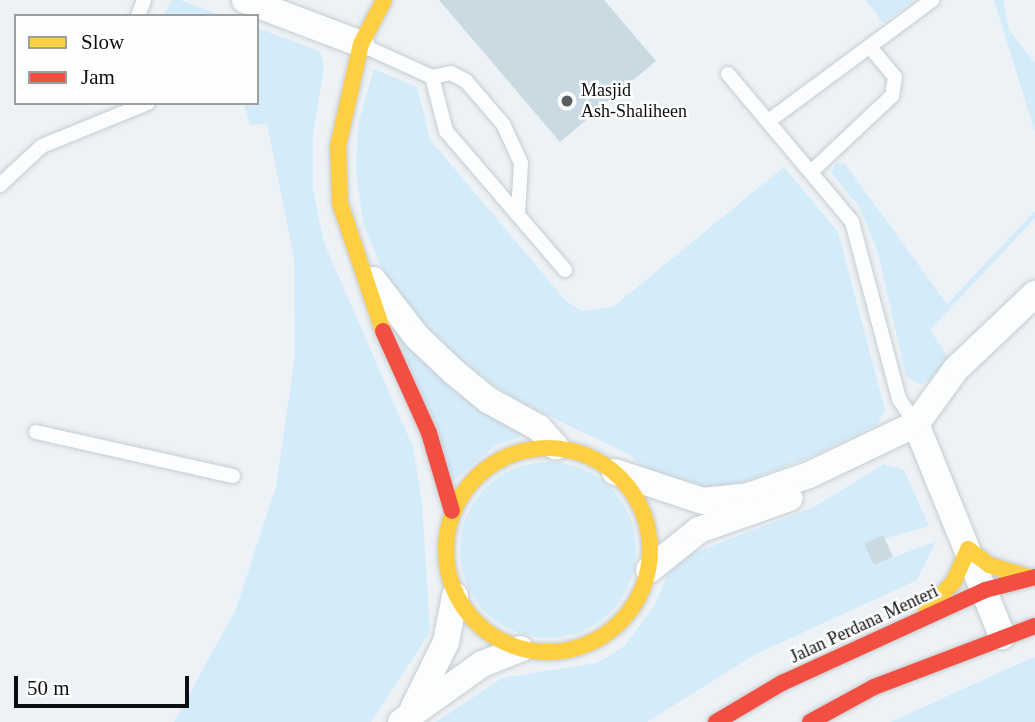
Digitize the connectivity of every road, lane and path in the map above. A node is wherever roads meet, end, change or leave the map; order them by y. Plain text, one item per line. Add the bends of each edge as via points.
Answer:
1 (244, 0) edge
2 (384, 0) edge
3 (932, 0) edge
4 (361, 44) junction
5 (869, 46) junction
6 (728, 74) dead end
7 (432, 77) junction
8 (143, 105) edge
9 (770, 120) junction
10 (811, 171) junction
11 (0, 185) edge
12 (518, 214) junction
13 (350, 243) junction
14 (565, 270) dead end
15 (1035, 294) edge
16 (916, 424) junction
17 (36, 432) dead end
18 (881, 443) junction
19 (556, 447) junction
20 (615, 472) junction
21 (233, 475) dead end
22 (452, 511) junction
23 (968, 549) junction
24 (649, 569) junction
25 (1033, 578) edge
26 (985, 590) junction
27 (455, 596) junction
28 (916, 621) junction
29 (1035, 626) edge
30 (1002, 636) junction
31 (520, 649) junction
32 (407, 716) edge
33 (716, 722) edge
34 (810, 722) edge

1 - 4 street
2 - 4 street
3 - 5 lane
4 - 7 lane
4 - 13 street via 338,146 340,203
5 - 9 lane
5 - 10 lane via 895,77 892,96
6 - 9 lane
7 - 12 lane via 446,131
7 - 12 lane via 451,73 467,81 503,124 521,163
8 - 11 lane via 42,146
9 - 10 lane
10 - 16 lane via 852,222 898,399
12 - 14 lane
13 - 19 street via 417,337 488,400 539,428
13 - 22 street via 367,296 429,433
15 - 16 street via 956,369
16 - 18 street
16 - 23 street
17 - 21 lane
18 - 20 street via 748,496 704,501
18 - 24 street via 819,485 699,530
19 - 20 street via 588,455
19 - 22 street via 524,449 493,461 468,483
20 - 24 street via 642,511 650,534
22 - 27 street via 445,539
23 - 25 street via 989,565
23 - 26 street
23 - 28 street via 954,581
24 - 31 street via 637,601 616,628 587,645 554,653
25 - 26 street, Jalan Perdana Menteri
26 - 28 street, Jalan Perdana Menteri
26 - 30 street
27 - 31 street via 494,637
27 - 32 street via 446,642
28 - 33 street, Jalan Perdana Menteri via 782,683
29 - 30 street
30 - 34 street via 874,687
31 - 32 street via 482,664

